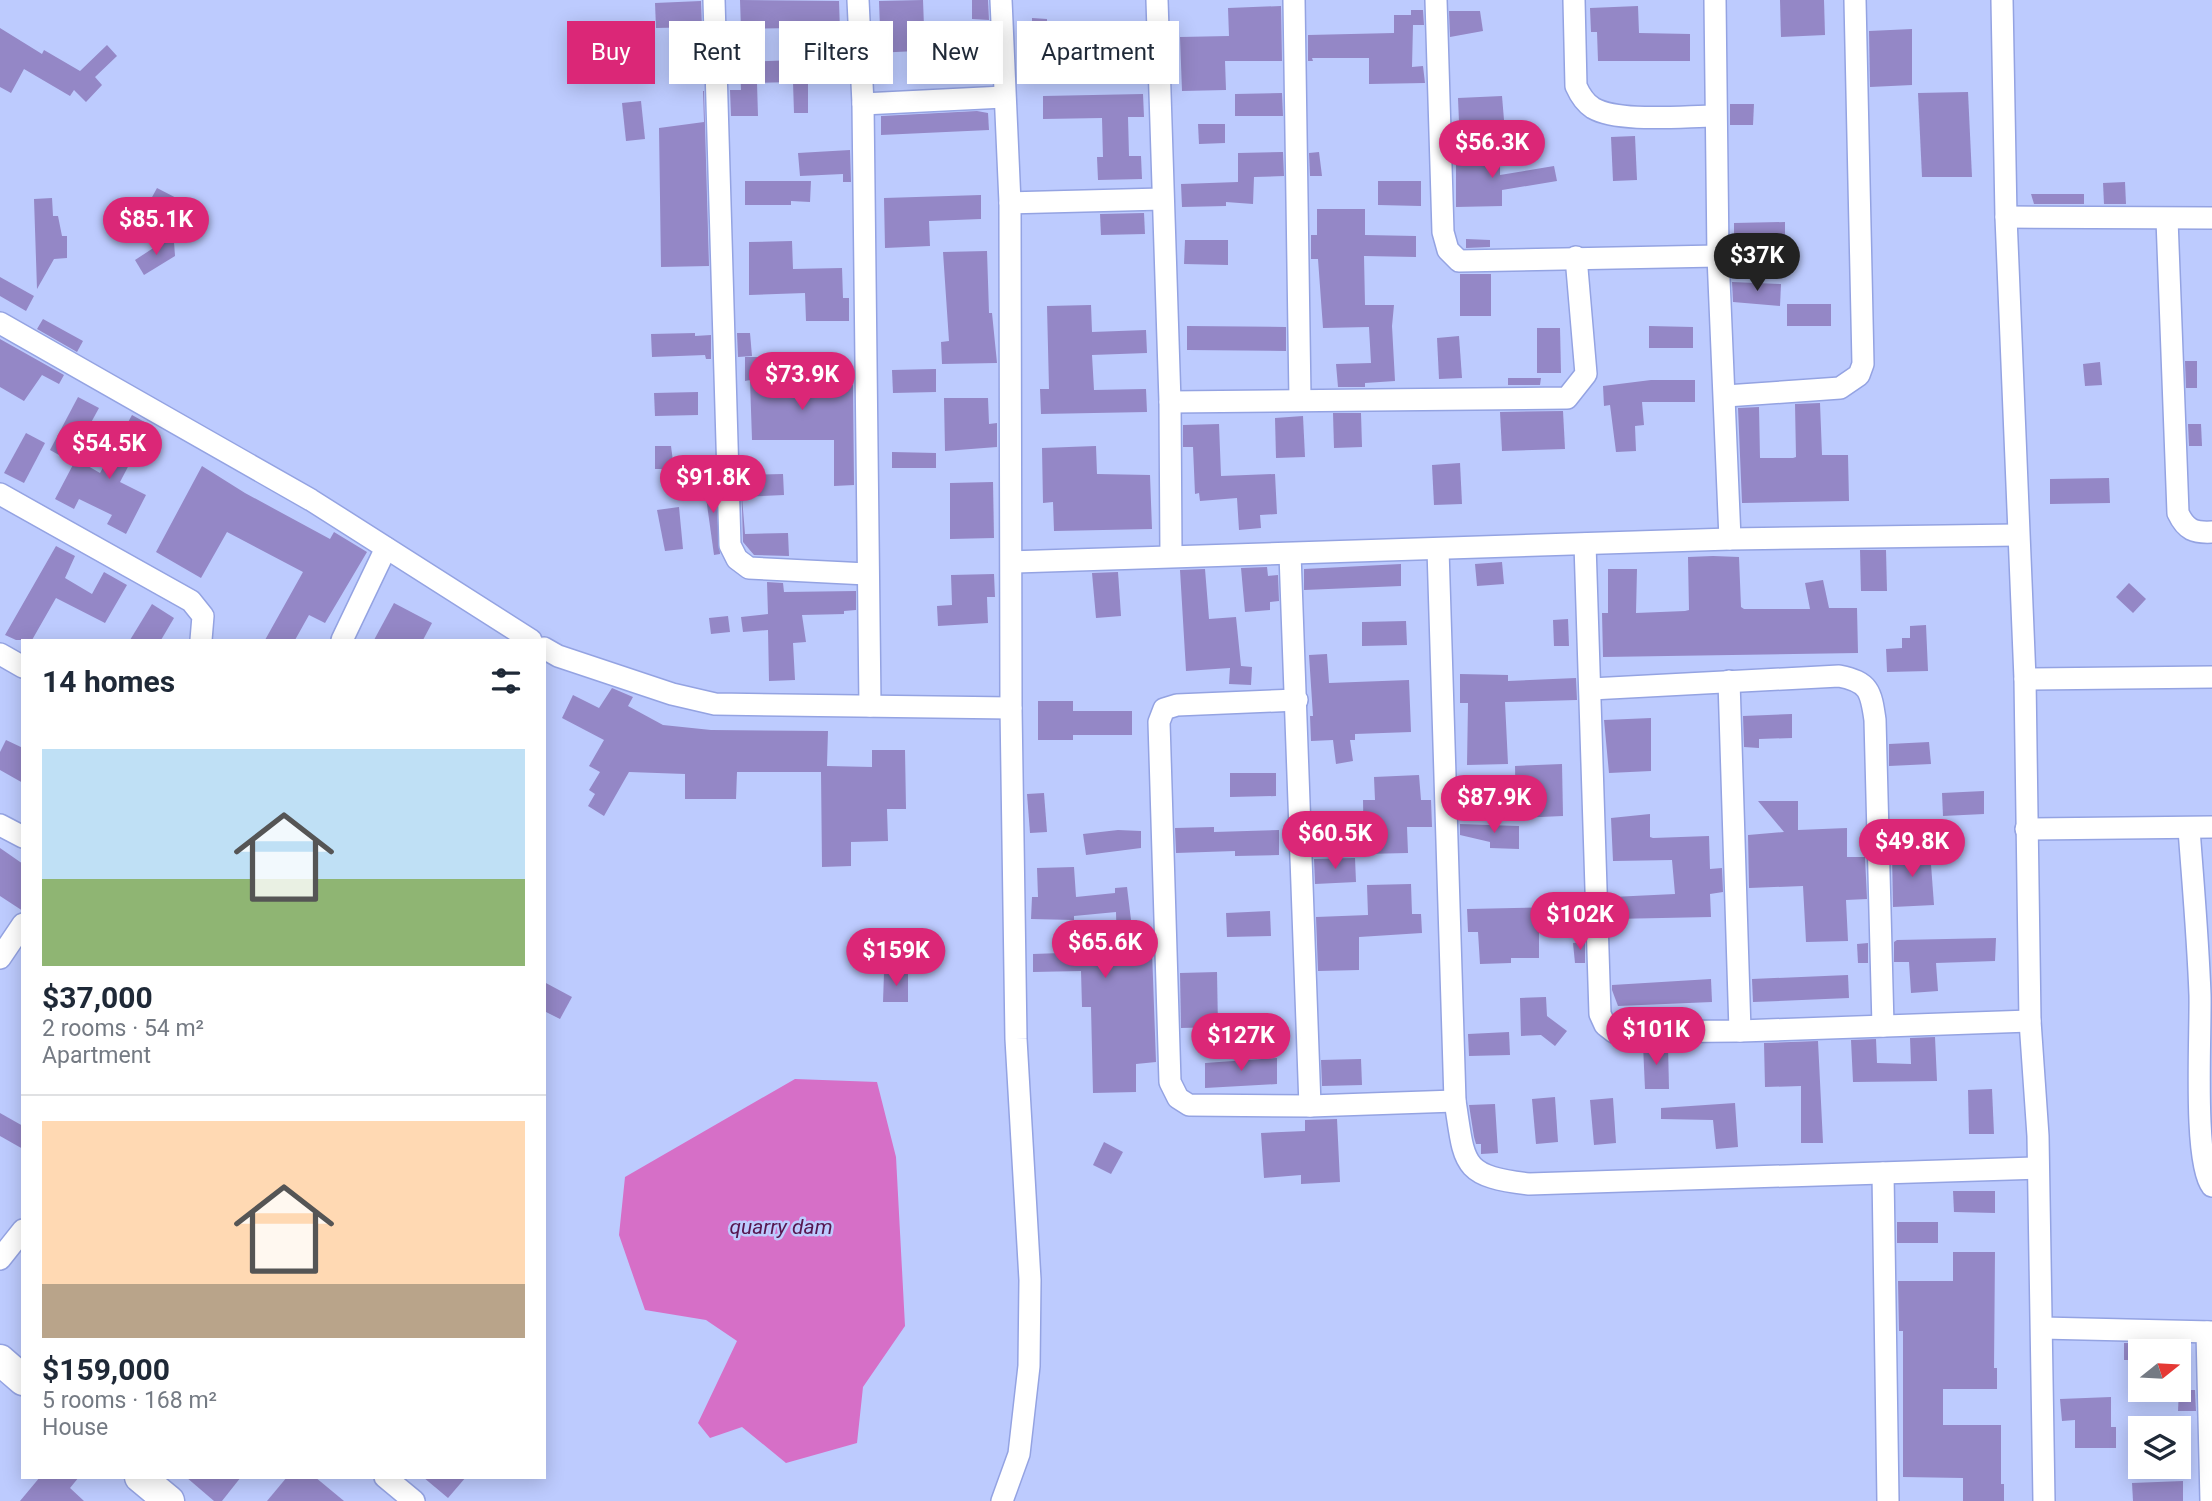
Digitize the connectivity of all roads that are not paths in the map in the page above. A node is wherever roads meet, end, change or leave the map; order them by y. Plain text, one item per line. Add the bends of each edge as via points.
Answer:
1 (714, 0) edge
2 (858, 0) edge
3 (1001, 0) edge
4 (1157, 0) edge
5 (1294, 0) edge
6 (1436, 0) edge
7 (1574, 0) edge
8 (1715, 0) edge
9 (1855, 0) edge
10 (2002, 0) edge
11 (1004, 97) junction
12 (863, 104) junction
13 (1715, 116) junction
14 (1162, 199) junction
15 (1010, 203) junction
16 (2006, 217) junction
17 (2212, 218) edge
18 (2167, 219) junction
19 (1718, 256) junction
20 (1576, 257) junction
21 (0, 323) edge
22 (1726, 396) junction
23 (1300, 399) junction
24 (1170, 402) junction
25 (0, 494) edge
26 (2212, 532) edge
27 (2018, 536) junction
28 (1730, 538) junction
29 (1585, 544) junction
30 (386, 548) junction
31 (1438, 550) junction
32 (1290, 554) junction
33 (1171, 555) junction
34 (1012, 562) junction
35 (867, 574) junction
36 (201, 639) edge
37 (342, 639) edge
38 (524, 639) edge
39 (546, 649) edge
40 (0, 654) edge
41 (21, 666) edge
42 (2212, 677) edge
43 (2025, 679) junction
44 (1730, 681) junction
45 (1591, 689) junction
46 (1297, 700) junction
47 (870, 706) junction
48 (1011, 708) junction
49 (0, 825) edge
50 (2212, 827) edge
51 (2026, 829) junction
52 (2189, 829) junction
53 (21, 836) edge
54 (21, 926) edge
55 (0, 958) edge
56 (2030, 1021) junction
57 (1883, 1026) junction
58 (1740, 1031) junction
59 (1455, 1101) junction
60 (1310, 1106) junction
61 (2038, 1168) junction
62 (1883, 1173) junction
63 (2212, 1186) edge
64 (21, 1233) edge
65 (0, 1259) edge
66 (2042, 1328) junction
67 (2210, 1332) edge
68 (0, 1360) edge
69 (21, 1378) edge
70 (142, 1479) edge
71 (386, 1479) edge
72 (169, 1501) edge
73 (414, 1501) edge
74 (1002, 1501) edge
75 (1888, 1501) edge
76 (2044, 1501) edge
77 (2211, 1501) edge

1 - 35 street via 730,545 737,559 749,568
2 - 12 street
3 - 11 street
4 - 14 street
5 - 23 street
6 - 20 street via 1443,232 1448,250 1459,261
7 - 13 street via 1576,86 1593,108 1622,115
8 - 13 street
9 - 22 street via 1863,364 1859,375 1840,388
10 - 16 street
11 - 12 street
11 - 15 street
12 - 35 street
13 - 19 street
14 - 15 street
14 - 24 street
15 - 34 street
16 - 18 street
16 - 27 street
17 - 18 street
18 - 26 street via 2178,513 2184,526 2196,533
19 - 20 street
19 - 22 street
20 - 23 street via 1586,374 1567,398
21 - 30 street via 311,500
22 - 28 street
23 - 24 street
24 - 33 street
25 - 36 street via 191,601 203,616
27 - 28 street
27 - 43 street
28 - 29 street
29 - 31 street
29 - 45 street
30 - 37 street
30 - 38 street
31 - 32 street
31 - 59 street
32 - 33 street
32 - 46 street
33 - 34 street
34 - 48 street
35 - 47 street
39 - 47 street via 659,690 715,704
40 - 41 street
42 - 43 street
43 - 51 street
44 - 45 street
44 - 57 street via 1839,676 1857,680 1868,689 1875,720
44 - 58 street
45 - 58 street via 1600,1014 1614,1031
46 - 60 street
46 - 60 street via 1177,705 1164,709 1159,722 1170,1083 1178,1098 1189,1105
47 - 48 street
48 - 74 street via 1016,1038 1030,1280 1029,1366 1019,1454
49 - 53 street
50 - 52 street
51 - 52 street
51 - 56 street
52 - 63 street via 2200,993 2202,1131 2205,1177
54 - 55 street
56 - 57 street
56 - 61 street
57 - 58 street
59 - 60 street
59 - 62 street via 1464,1154 1476,1173 1497,1180 1529,1184
61 - 62 street
61 - 66 street
62 - 75 street
64 - 65 street
66 - 67 street
66 - 76 street
67 - 77 street
68 - 69 street
70 - 72 street
71 - 73 street

